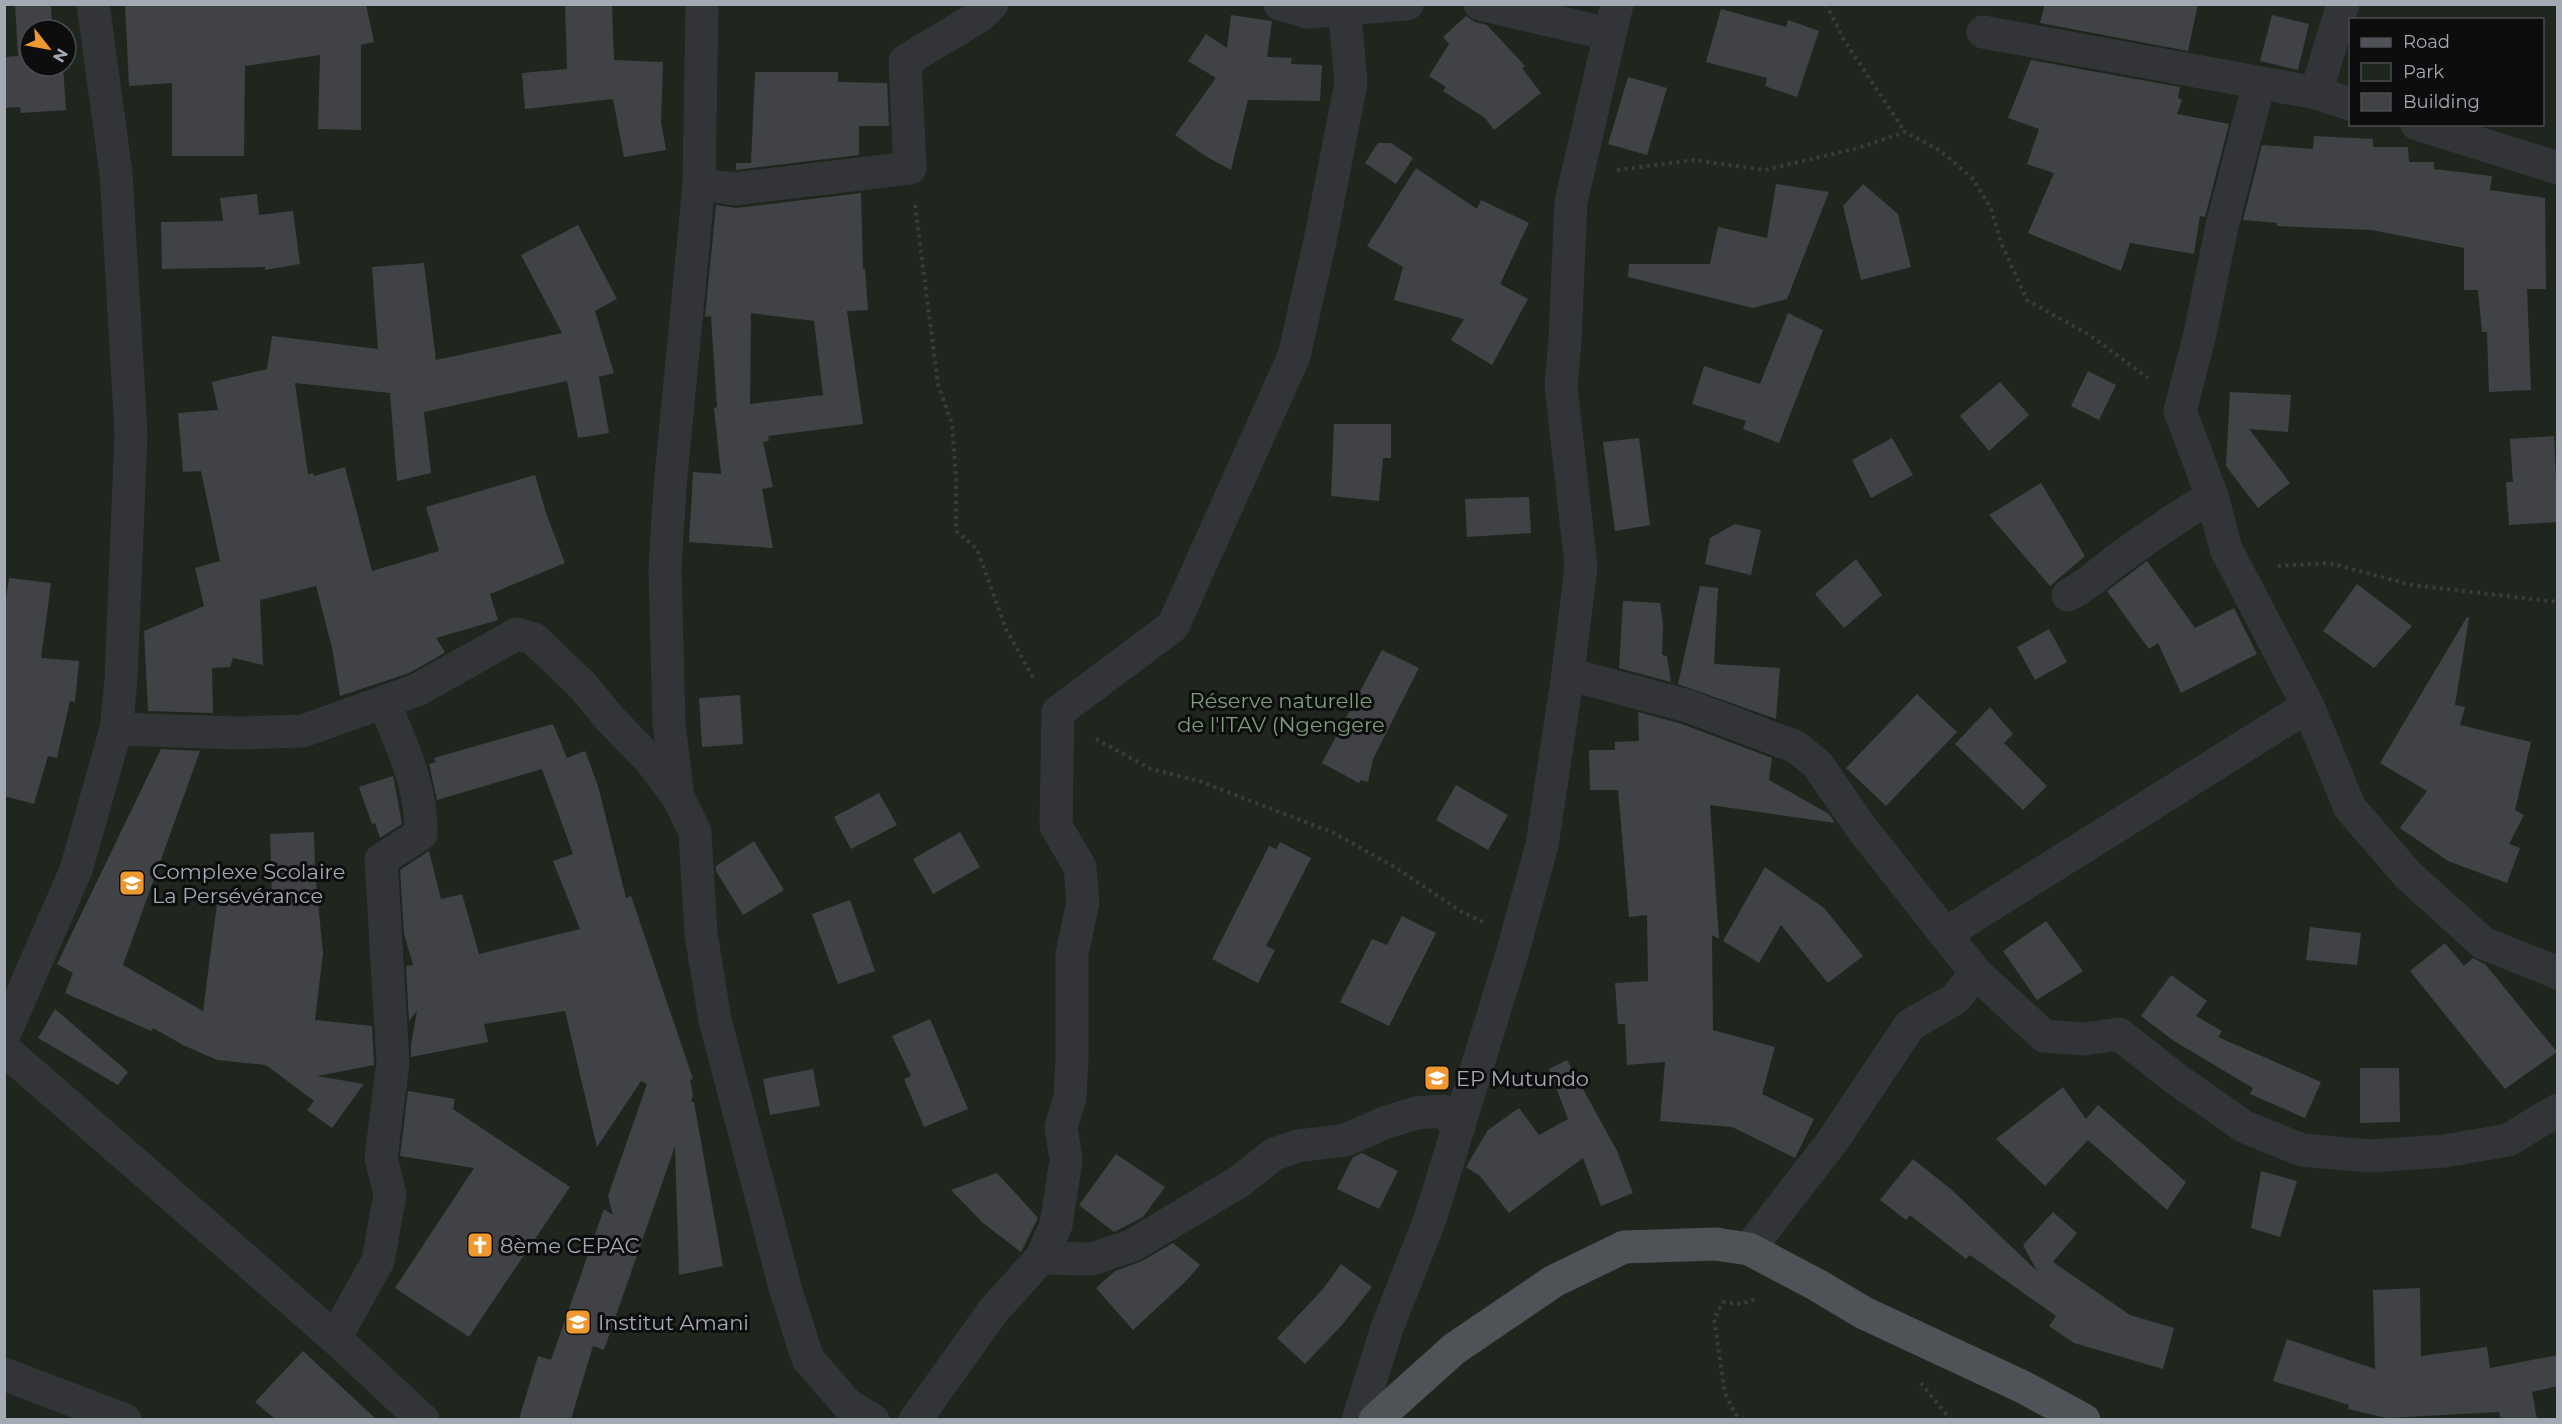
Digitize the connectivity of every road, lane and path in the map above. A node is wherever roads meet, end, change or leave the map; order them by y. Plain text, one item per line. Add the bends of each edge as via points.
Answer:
1 (93, 4) edge
2 (702, 4) edge
3 (992, 4) edge
4 (1280, 4) edge
5 (1407, 4) edge
6 (1480, 4) edge
7 (1587, 4) edge
8 (1826, 4) edge
9 (2343, 4) edge
10 (1344, 7) edge
11 (1613, 19) edge
12 (1983, 33) dead end
13 (2259, 83) junction
14 (2316, 93) junction
15 (2349, 104) edge
16 (2423, 126) edge
17 (1905, 132) junction
18 (910, 168) junction
19 (2558, 168) edge
20 (1578, 172) junction
21 (699, 184) junction
22 (2180, 411) junction
23 (2212, 496) junction
24 (2236, 568) junction
25 (2068, 595) dead end
26 (2558, 602) edge
27 (1568, 674) junction
28 (384, 703) junction
29 (2308, 706) junction
30 (1058, 712) junction
31 (116, 729) junction
32 (678, 797) junction
33 (1521, 920) junction
34 (1945, 934) junction
35 (1976, 973) junction
36 (2558, 973) edge
37 (4, 1035) edge
38 (4, 1049) edge
39 (2558, 1110) edge
40 (1459, 1128) junction
41 (1749, 1249) junction
42 (1041, 1258) junction
43 (1817, 1285) junction
44 (335, 1338) junction
45 (4, 1374) edge
46 (124, 1419) edge
47 (423, 1419) edge
48 (873, 1419) edge
49 (915, 1419) edge
50 (1358, 1419) edge
51 (1375, 1419) edge
52 (1744, 1419) edge
53 (2085, 1419) edge

1 - 31 street via 116,172 131,433
2 - 21 street
3 - 18 street via 980,16 905,61
4 - 10 street via 1307,12
5 - 10 street
6 - 11 street
7 - 11 street
8 - 17 path via 1844,40
9 - 14 street
10 - 30 street via 1351,84 1294,356 1173,626
11 - 20 street
12 - 13 street
13 - 14 street
13 - 22 street
14 - 15 street
16 - 19 street
17 - 20 path via 1858,148 1766,170 1694,160
17 - 22 path via 1941,151 1973,179 1991,209 2001,243 2027,300 2088,334 2145,375
18 - 21 street via 734,189
18 - 30 path via 938,384 952,424 956,531 977,549 1006,629 1047,701
20 - 27 street via 1571,202 1561,386 1581,566
21 - 32 street via 664,569 669,724
22 - 23 street
23 - 24 street via 2226,549
23 - 25 street
24 - 26 path via 2329,563 2412,585
24 - 29 street
27 - 33 street via 1542,845
27 - 34 street via 1688,705 1796,747 1817,764
28 - 31 street via 303,730 238,733
28 - 32 street via 417,690 517,634 534,639 582,685
28 - 44 street via 410,764 421,814 421,834 381,860 393,1062 381,1158 390,1194 378,1261
29 - 34 street
29 - 36 street via 2350,808 2408,875 2483,943
30 - 33 path via 1078,730 1151,769 1198,781 1334,833 1486,924
30 - 42 street via 1056,826 1080,867 1083,902 1072,954 1070,1098 1061,1127 1065,1170 1056,1225
31 - 37 street via 76,870
32 - 48 street via 695,832 701,934 715,1020 786,1292 808,1359 847,1404
33 - 40 street
34 - 35 street
35 - 39 street via 2044,1036 2085,1039 2119,1034 2245,1127 2301,1150 2368,1156 2445,1151 2508,1140
35 - 41 street via 1955,999 1910,1025 1831,1143
38 - 44 street
40 - 42 street via 1443,1111 1416,1113 1346,1140 1290,1149 1274,1154 1240,1181 1133,1245 1092,1259
40 - 50 street
41 - 43 main road
41 - 51 main road via 1716,1244 1624,1247 1554,1281 1454,1349
42 - 49 street via 993,1311
43 - 52 path via 1742,1304 1723,1302 1714,1319 1725,1393 1735,1414
43 - 53 main road via 1864,1313
44 - 47 street
45 - 46 street

